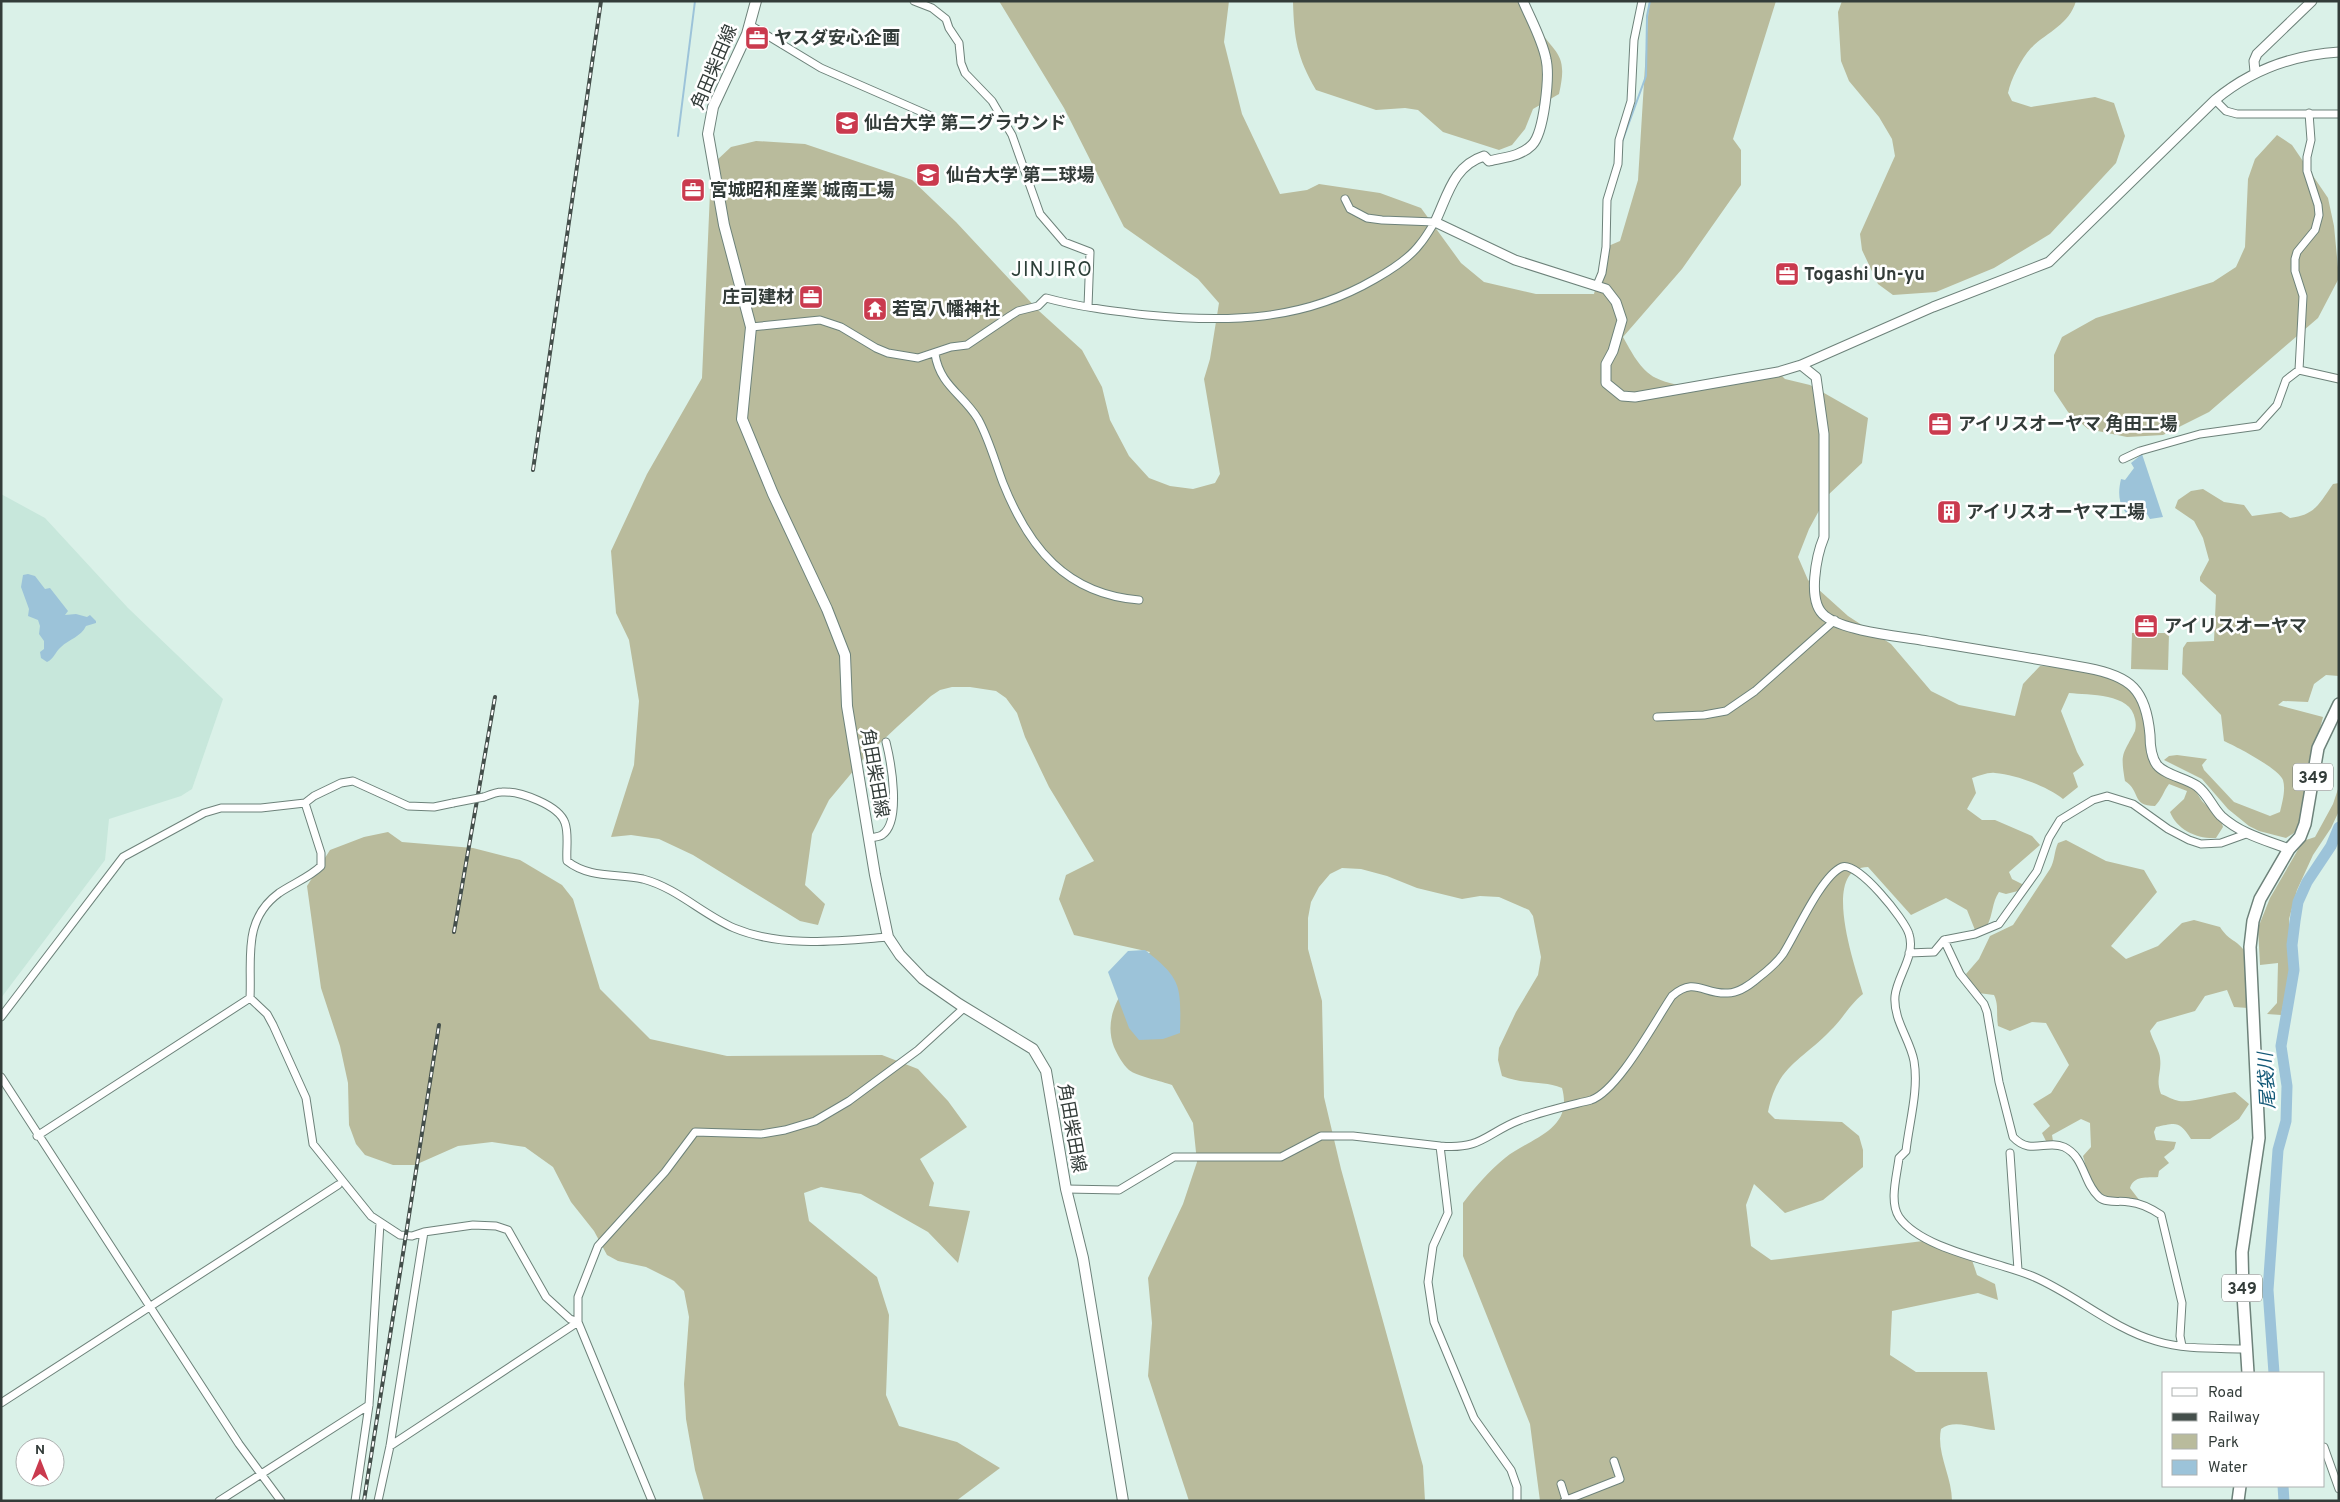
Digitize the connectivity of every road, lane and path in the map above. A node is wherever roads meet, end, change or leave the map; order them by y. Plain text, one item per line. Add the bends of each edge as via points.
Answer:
1 (756, 1) edge
2 (914, 1) edge
3 (1524, 1) edge
4 (1642, 1) edge
5 (2312, 1) edge
6 (750, 25) junction
7 (2339, 52) edge
8 (2255, 72) junction
9 (2215, 100) junction
10 (2309, 113) junction
11 (2339, 114) edge
12 (931, 116) dead end
13 (1345, 199) dead end
14 (1435, 222) junction
15 (1597, 285) junction
16 (1088, 308) junction
17 (751, 327) junction
18 (935, 354) junction
19 (1802, 365) junction
20 (2299, 370) junction
21 (2339, 379) edge
22 (2122, 459) dead end
23 (1139, 600) dead end
24 (1835, 620) junction
25 (2339, 704) edge
26 (1657, 717) dead end
27 (886, 742) dead end
28 (305, 803) junction
29 (2246, 834) junction
30 (870, 838) junction
31 (2290, 849) junction
32 (888, 937) junction
33 (1944, 940) junction
34 (1909, 953) junction
35 (250, 998) junction
36 (964, 1007) junction
37 (1, 1018) edge
38 (1, 1078) edge
39 (38, 1136) junction
40 (1440, 1146) junction
41 (2010, 1153) dead end
42 (338, 1185) dead end
43 (1066, 1189) junction
44 (380, 1223) junction
45 (424, 1232) junction
46 (2018, 1270) junction
47 (151, 1306) junction
48 (578, 1322) junction
49 (2182, 1346) junction
50 (2246, 1349) junction
51 (2248, 1372) edge
52 (1, 1403) edge
53 (369, 1405) junction
54 (390, 1446) junction
55 (2325, 1450) edge
56 (1614, 1461) dead end
57 (262, 1473) junction
58 (1561, 1484) dead end
59 (2240, 1487) edge
60 (2339, 1489) edge
61 (1565, 1500) edge
62 (219, 1501) edge
63 (280, 1501) edge
64 (355, 1501) edge
65 (378, 1501) edge
66 (652, 1501) edge
67 (1123, 1501) edge
68 (1517, 1501) edge
69 (2238, 1501) edge

1 - 6 main road, 角田柴田線
2 - 16 street via 932,8 946,19 959,43 965,73 992,100 1012,135 1040,214 1064,242 1090,252
3 - 14 street via 1547,62 1544,118 1540,131 1533,145 1512,157 1489,161 1484,156 1470,161 1454,179
4 - 15 street via 1634,40 1631,101 1607,200 1606,247
5 - 8 street via 2257,54
6 - 12 street via 821,68
6 - 17 main road, 角田柴田線 via 712,107 708,134 724,225
7 - 8 street via 2306,56
8 - 9 street
9 - 10 street via 2230,113
9 - 19 street via 2049,262 1933,307
10 - 11 street
10 - 20 street via 2307,171 2319,215 2316,230 2295,259 2303,296
13 - 14 street via 1350,209 1367,218
14 - 15 street via 1515,260
14 - 16 street via 1420,245 1388,271 1353,292 1316,306 1249,318 1174,317
15 - 19 street via 1606,289 1616,302 1622,320 1606,364 1606,383 1622,396 1635,397 1733,381
16 - 18 street via 1046,298 1038,306 1018,311 967,345
17 - 18 street via 820,320 841,327 888,353 918,358
17 - 30 main road, 角田柴田線 via 742,419 845,655 847,706
18 - 23 street via 937,367 950,388 978,419 1009,498 1041,550 1066,575 1088,589
19 - 24 street via 1816,377 1824,434 1824,536 1818,551 1814,594 1820,610
20 - 21 street
20 - 22 street via 2286,380 2277,405 2258,426 2200,434
24 - 26 street via 1755,692 1726,711
24 - 29 street via 1861,630 2087,668 2123,679 2143,701 2156,764 2197,786 2220,815
25 - 31 highway, 349 via 2318,748 2305,824
27 - 30 street via 893,815 882,835
28 - 32 street, bridge via 341,783 353,781 408,806 434,806 501,792 510,793 552,806 565,821 567,861 577,869 643,879 672,890 745,932 777,939
28 - 35 street via 321,853 321,866 276,895 257,920 252,932
28 - 37 street via 221,808 204,813 123,857
29 - 31 street
29 - 33 street via 2221,843 2201,844 2168,829 2133,804 2107,796 2093,800 2060,820 2037,870 1999,924 1982,932
30 - 32 main road, 角田柴田線
31 - 50 highway, 349 via 2260,900 2251,937 2259,1138 2242,1252
32 - 36 main road, 角田柴田線 via 923,979
33 - 34 street via 1934,952
33 - 49 street via 1960,974 1987,1012 1999,1082 2013,1137 2028,1146 2062,1146 2080,1162 2099,1197 2132,1202 2161,1215 2182,1303
34 - 40 street via 1909,935 1885,900 1862,874 1853,868 1842,867 1825,883 1782,956 1770,969 1752,984 1730,994 1697,986 1681,988 1672,996 1618,1078 1600,1096 1522,1119 1475,1144
34 - 46 street via 1897,985 1895,1004 1912,1052 1916,1080 1906,1151 1899,1158 1896,1211 1914,1233 1982,1260
35 - 39 street
35 - 44 street via 273,1025 306,1098 313,1144 339,1179
36 - 43 main road, 角田柴田線 via 1033,1049 1046,1071
36 - 48 street via 918,1050 849,1101 815,1120 761,1134 695,1132 665,1172 598,1246 578,1297
38 - 39 street
39 - 47 street
40 - 43 street via 1353,1136 1321,1136 1281,1157 1174,1157 1119,1190
40 - 68 street via 1448,1214 1433,1246 1428,1282 1434,1322 1474,1418 1511,1470 1517,1487
41 - 46 street
42 - 47 street
43 - 67 main road, 角田柴田線 via 1083,1258
44 - 45 street via 400,1235
44 - 53 street
45 - 48 street via 486,1225 508,1230 546,1297 570,1319
45 - 54 street
46 - 49 street via 2143,1337
47 - 52 street
47 - 57 street via 239,1444
48 - 54 street
48 - 66 street
49 - 50 street
50 - 51 highway, 349
53 - 57 street
53 - 64 street
54 - 65 street
55 - 60 street
56 - 61 street via 1620,1479
57 - 62 street
57 - 63 street
58 - 61 street
59 - 69 highway

